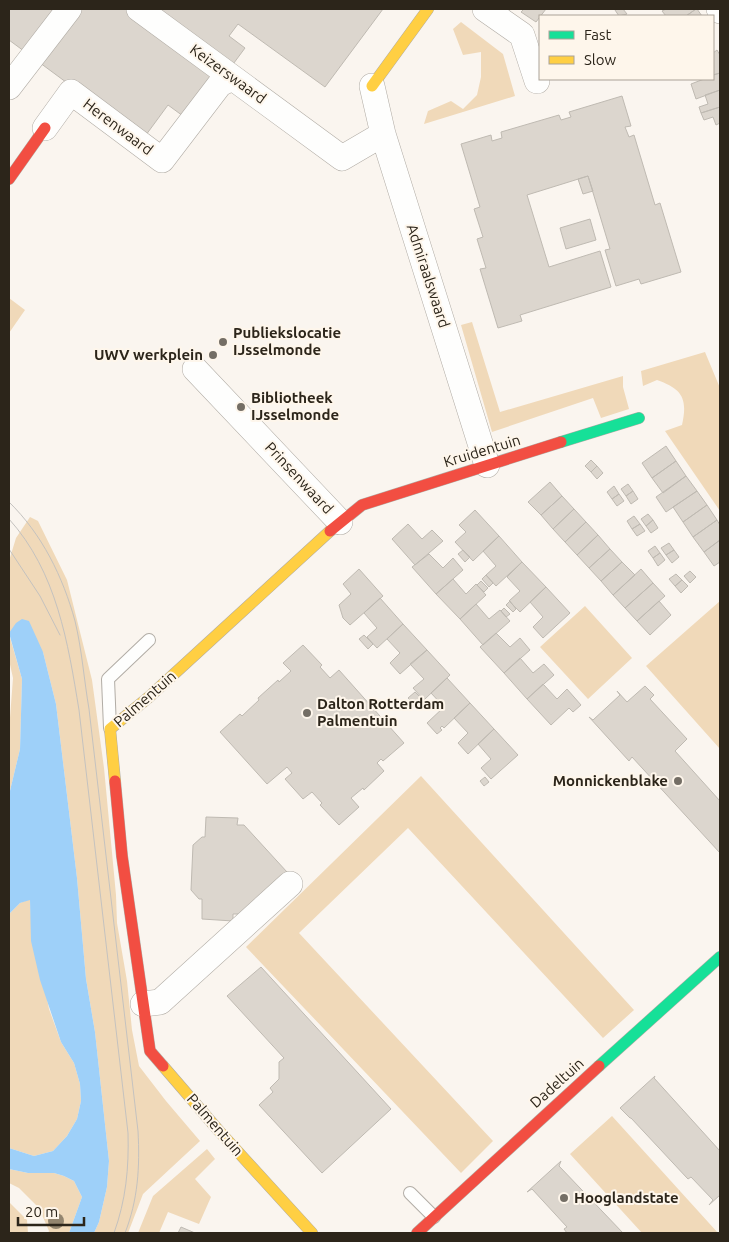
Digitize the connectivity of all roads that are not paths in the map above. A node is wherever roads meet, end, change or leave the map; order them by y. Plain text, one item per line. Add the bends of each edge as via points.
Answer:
1 (69, 9) edge
2 (428, 9) edge
3 (485, 9) edge
4 (148, 11) edge
5 (232, 78) junction
6 (538, 81) dead end
7 (372, 86) joint
8 (9, 87) edge
9 (45, 128) joint
10 (383, 134) junction
11 (9, 179) edge
12 (195, 369) dead end
13 (639, 418) dead end
14 (487, 465) junction
15 (340, 522) junction
16 (149, 640) dead end
17 (110, 729) junction
18 (290, 884) dead end
19 (720, 957) edge
20 (143, 1004) junction
21 (410, 1193) dead end
22 (434, 1217) junction
23 (312, 1233) edge
24 (417, 1233) edge

1 - 8 street
2 - 7 street
3 - 6 street via 522,35
4 - 5 street, Keizerswaard
5 - 9 street, Herenwaard via 220,84 162,160 71,92
5 - 10 street, Keizerswaard via 342,158
7 - 10 street, Admiraalswaard
9 - 11 street, Herenwaard
10 - 14 street, Admiraalswaard
12 - 15 street, Prinsenwaard
13 - 14 street, Kruidentuin
14 - 15 street, Kruidentuin via 362,504
15 - 17 street, Palmentuin
16 - 17 lane via 108,679
17 - 20 street, Palmentuin via 122,856
18 - 20 street via 160,1002
19 - 22 street, Dadeltuin
20 - 23 street, Palmentuin via 150,1051
21 - 22 lane
22 - 24 street, Dadeltuin

